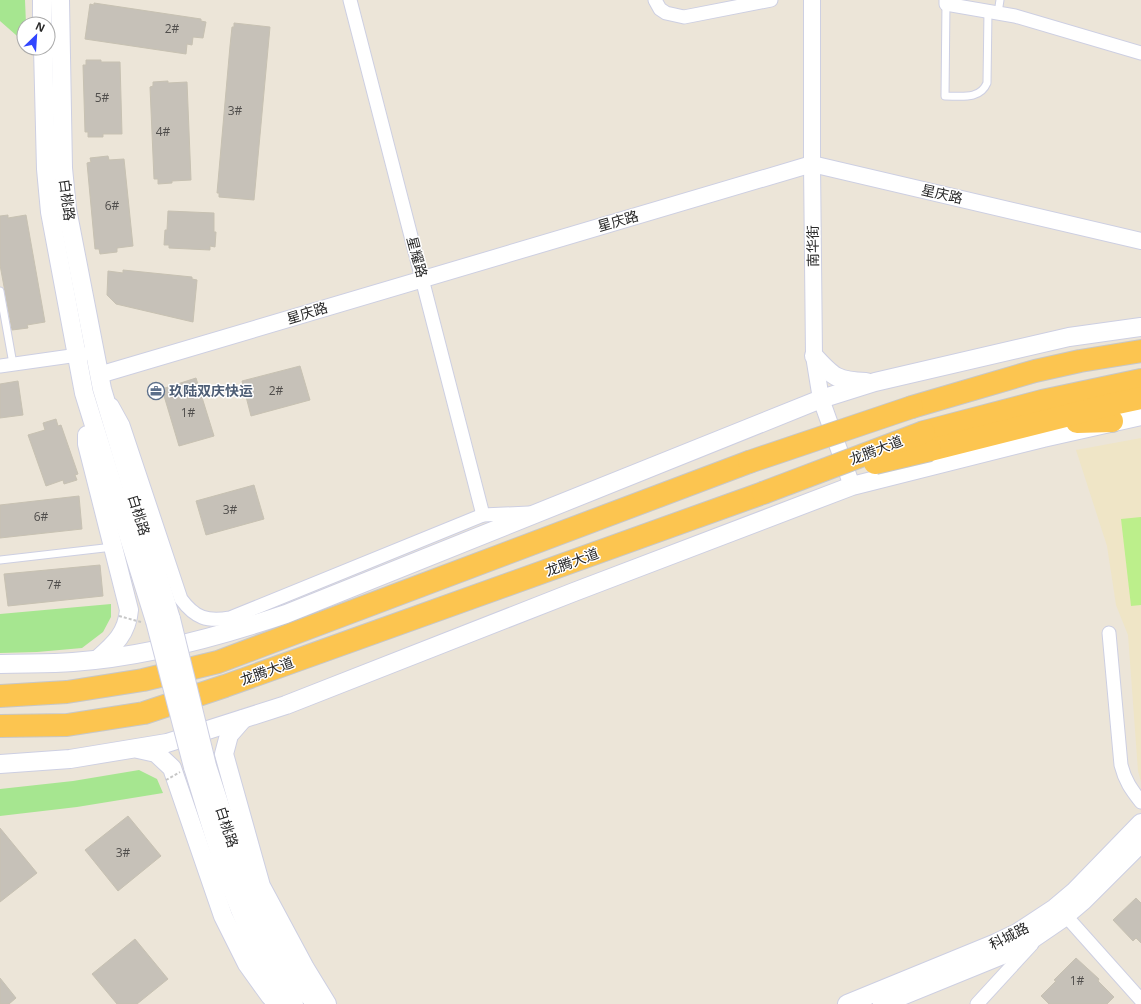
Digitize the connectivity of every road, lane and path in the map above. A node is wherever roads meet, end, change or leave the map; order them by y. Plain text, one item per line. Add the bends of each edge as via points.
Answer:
1 (42, 0) edge
2 (60, 0) edge
3 (350, 0) edge
4 (655, 0) edge
5 (771, 0) edge
6 (812, 0) edge
7 (1000, 0) edge
8 (946, 2) edge
9 (970, 4) edge
10 (993, 12) junction
11 (42, 16) edge
12 (1141, 53) edge
13 (43, 56) edge
14 (812, 164) junction
15 (1141, 241) edge
16 (423, 279) junction
17 (0, 291) edge
18 (2, 311) edge
19 (1141, 327) edge
20 (1141, 335) edge
21 (1141, 351) edge
22 (95, 353) junction
23 (77, 355) junction
24 (814, 356) junction
25 (1080, 361) junction
26 (6, 365) edge
27 (1141, 380) edge
28 (101, 382) junction
29 (875, 382) junction
30 (84, 392) junction
31 (1141, 398) edge
32 (821, 399) junction
33 (1113, 413) junction
34 (1141, 416) edge
35 (927, 441) junction
36 (852, 486) junction
37 (540, 512) junction
38 (483, 515) junction
39 (114, 547) junction
40 (0, 560) edge
41 (163, 620) junction
42 (1109, 633) dead end
43 (98, 659) junction
44 (0, 664) edge
45 (0, 687) edge
46 (67, 692) junction
47 (0, 696) edge
48 (243, 718) junction
49 (67, 725) junction
50 (0, 726) edge
51 (0, 733) edge
52 (135, 748) junction
53 (0, 764) edge
54 (200, 766) junction
55 (1141, 802) edge
56 (1141, 823) edge
57 (1141, 843) edge
58 (1066, 916) junction
59 (1042, 934) junction
60 (1141, 1000) edge
61 (278, 1004) edge
62 (294, 1004) edge
63 (316, 1004) edge
64 (327, 1004) edge
65 (847, 1004) edge
66 (882, 1004) edge
67 (977, 1004) edge

1 - 11 main road
2 - 22 main road, 白桃路 via 63,168 68,209
3 - 16 street, 星耀路
4 - 5 street via 666,13 684,17
6 - 14 street, 南华街
7 - 10 lane
8 - 9 street
8 - 10 lane via 945,96 978,95 984,90 987,83
9 - 10 street
10 - 12 street via 1015,16
13 - 23 main road, 白桃路 via 46,176 50,212
14 - 15 street, 星庆路
14 - 16 street, 星庆路
14 - 24 street, 南华街
16 - 28 street, 星庆路
16 - 38 street, 星耀路
17 - 18 lane
18 - 26 lane
19 - 29 main road via 1069,337
20 - 25 highway
21 - 25 highway, 龙腾大道
22 - 23 street
22 - 28 main road, 白桃路
23 - 26 street
23 - 30 main road, 白桃路
24 - 29 main road via 831,374 847,382
24 - 32 street, 南华街
25 - 46 highway, 龙腾大道, bridge via 912,407 749,462 218,662 143,680
27 - 35 highway via 1042,402
28 - 38 street via 124,425 181,599 196,615 207,619 230,618
28 - 41 main road, 白桃路
29 - 32 main road
30 - 39 main road via 88,444
30 - 41 main road, 白桃路
31 - 33 highway
32 - 36 street, 南华街
32 - 37 main road
33 - 34 main road
33 - 35 highway via 1044,421
33 - 36 main road via 1043,438
35 - 49 highway, 龙腾大道, bridge via 763,493 226,686 144,713
36 - 48 main road via 286,705
37 - 38 street
37 - 43 main road via 286,614 221,635 140,653
39 - 40 lane
39 - 43 main road via 129,610 128,622 112,647
41 - 54 main road, 白桃路, bridge
42 - 55 street via 1121,765 1124,777
43 - 44 main road
45 - 46 highway
46 - 47 highway, 龙腾大道
48 - 52 main road via 167,743
48 - 64 main road via 229,735 224,754 261,886
49 - 50 highway, 龙腾大道
49 - 51 highway
52 - 53 main road via 70,759
52 - 61 main road via 156,753 172,768 223,916 247,964
54 - 62 main road, 白桃路 via 236,903 255,945 281,988
54 - 63 main road, 白桃路 via 248,892 268,934
56 - 65 main road, 科城路 via 1074,892 1034,923 996,943
57 - 58 main road, 科城路
58 - 59 main road, 科城路
58 - 60 street
59 - 66 main road, 科城路 via 1000,956
59 - 67 street

